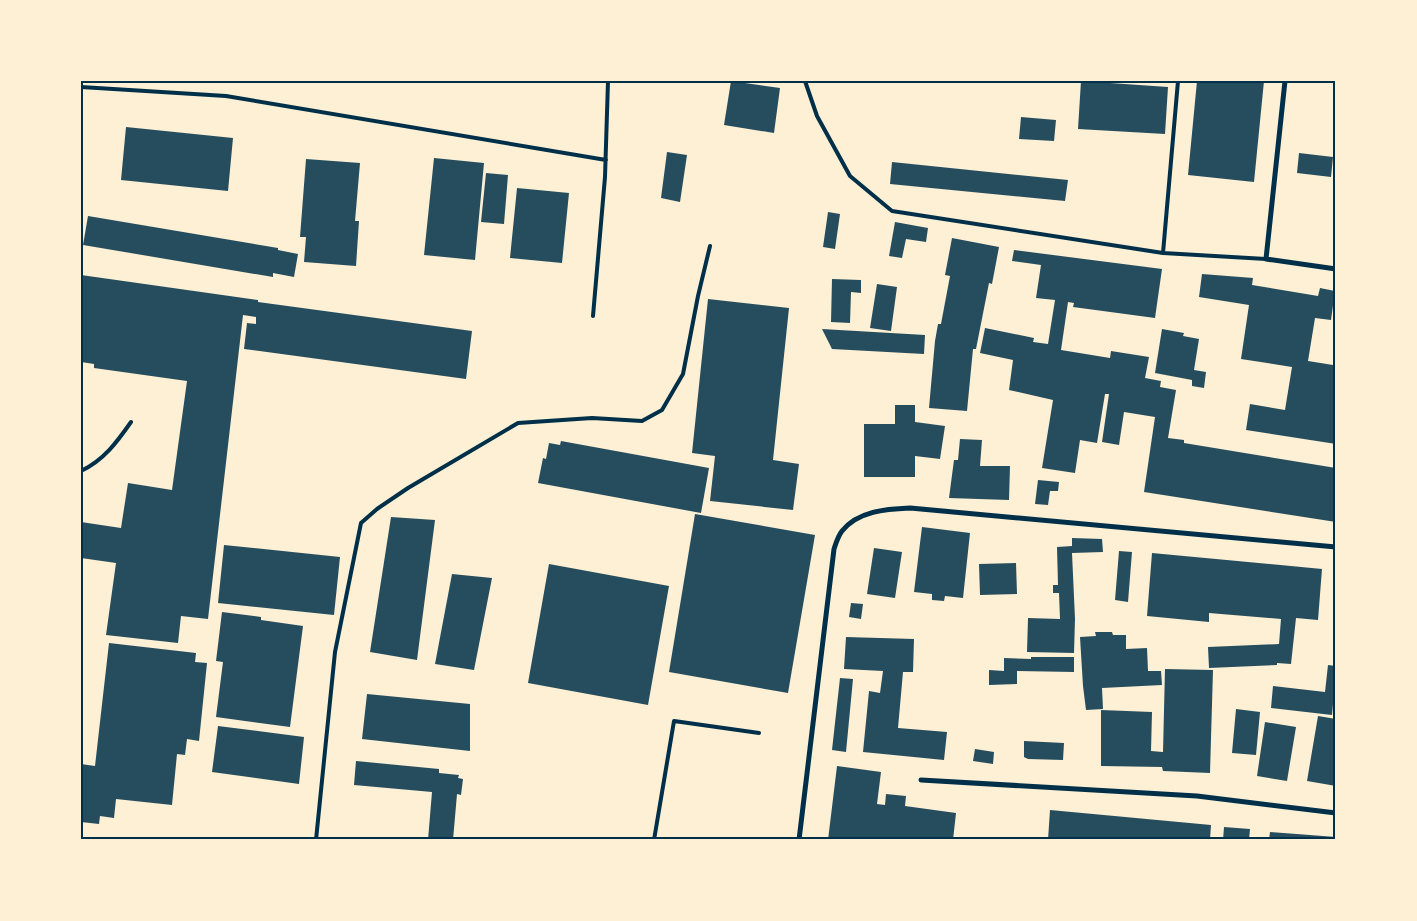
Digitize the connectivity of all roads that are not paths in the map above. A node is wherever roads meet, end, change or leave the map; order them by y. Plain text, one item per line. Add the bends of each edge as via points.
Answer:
1 (608, 81) edge
2 (805, 81) edge
3 (1178, 81) edge
4 (1285, 81) edge
5 (81, 87) edge
6 (606, 160) junction
7 (710, 246) dead end
8 (1163, 253) junction
9 (1266, 258) junction
10 (1336, 269) edge
11 (593, 316) dead end
12 (131, 422) dead end
13 (81, 471) edge
14 (1336, 547) edge
15 (759, 733) dead end
16 (922, 780) dead end
17 (1336, 813) edge
18 (316, 840) edge
19 (654, 840) edge
20 (799, 840) edge

1 - 6 lane
2 - 8 lane via 817,116 850,176 892,212
3 - 8 lane
4 - 9 street
5 - 6 lane via 226,96
6 - 11 lane
7 - 18 lane via 683,374 662,410 642,421 592,418 518,423 408,488 361,523 335,652
8 - 9 lane
9 - 10 street
12 - 13 lane via 114,447
14 - 20 street via 910,508 890,509 853,520 841,533 834,549
15 - 19 lane via 674,722
16 - 17 street via 1197,796

